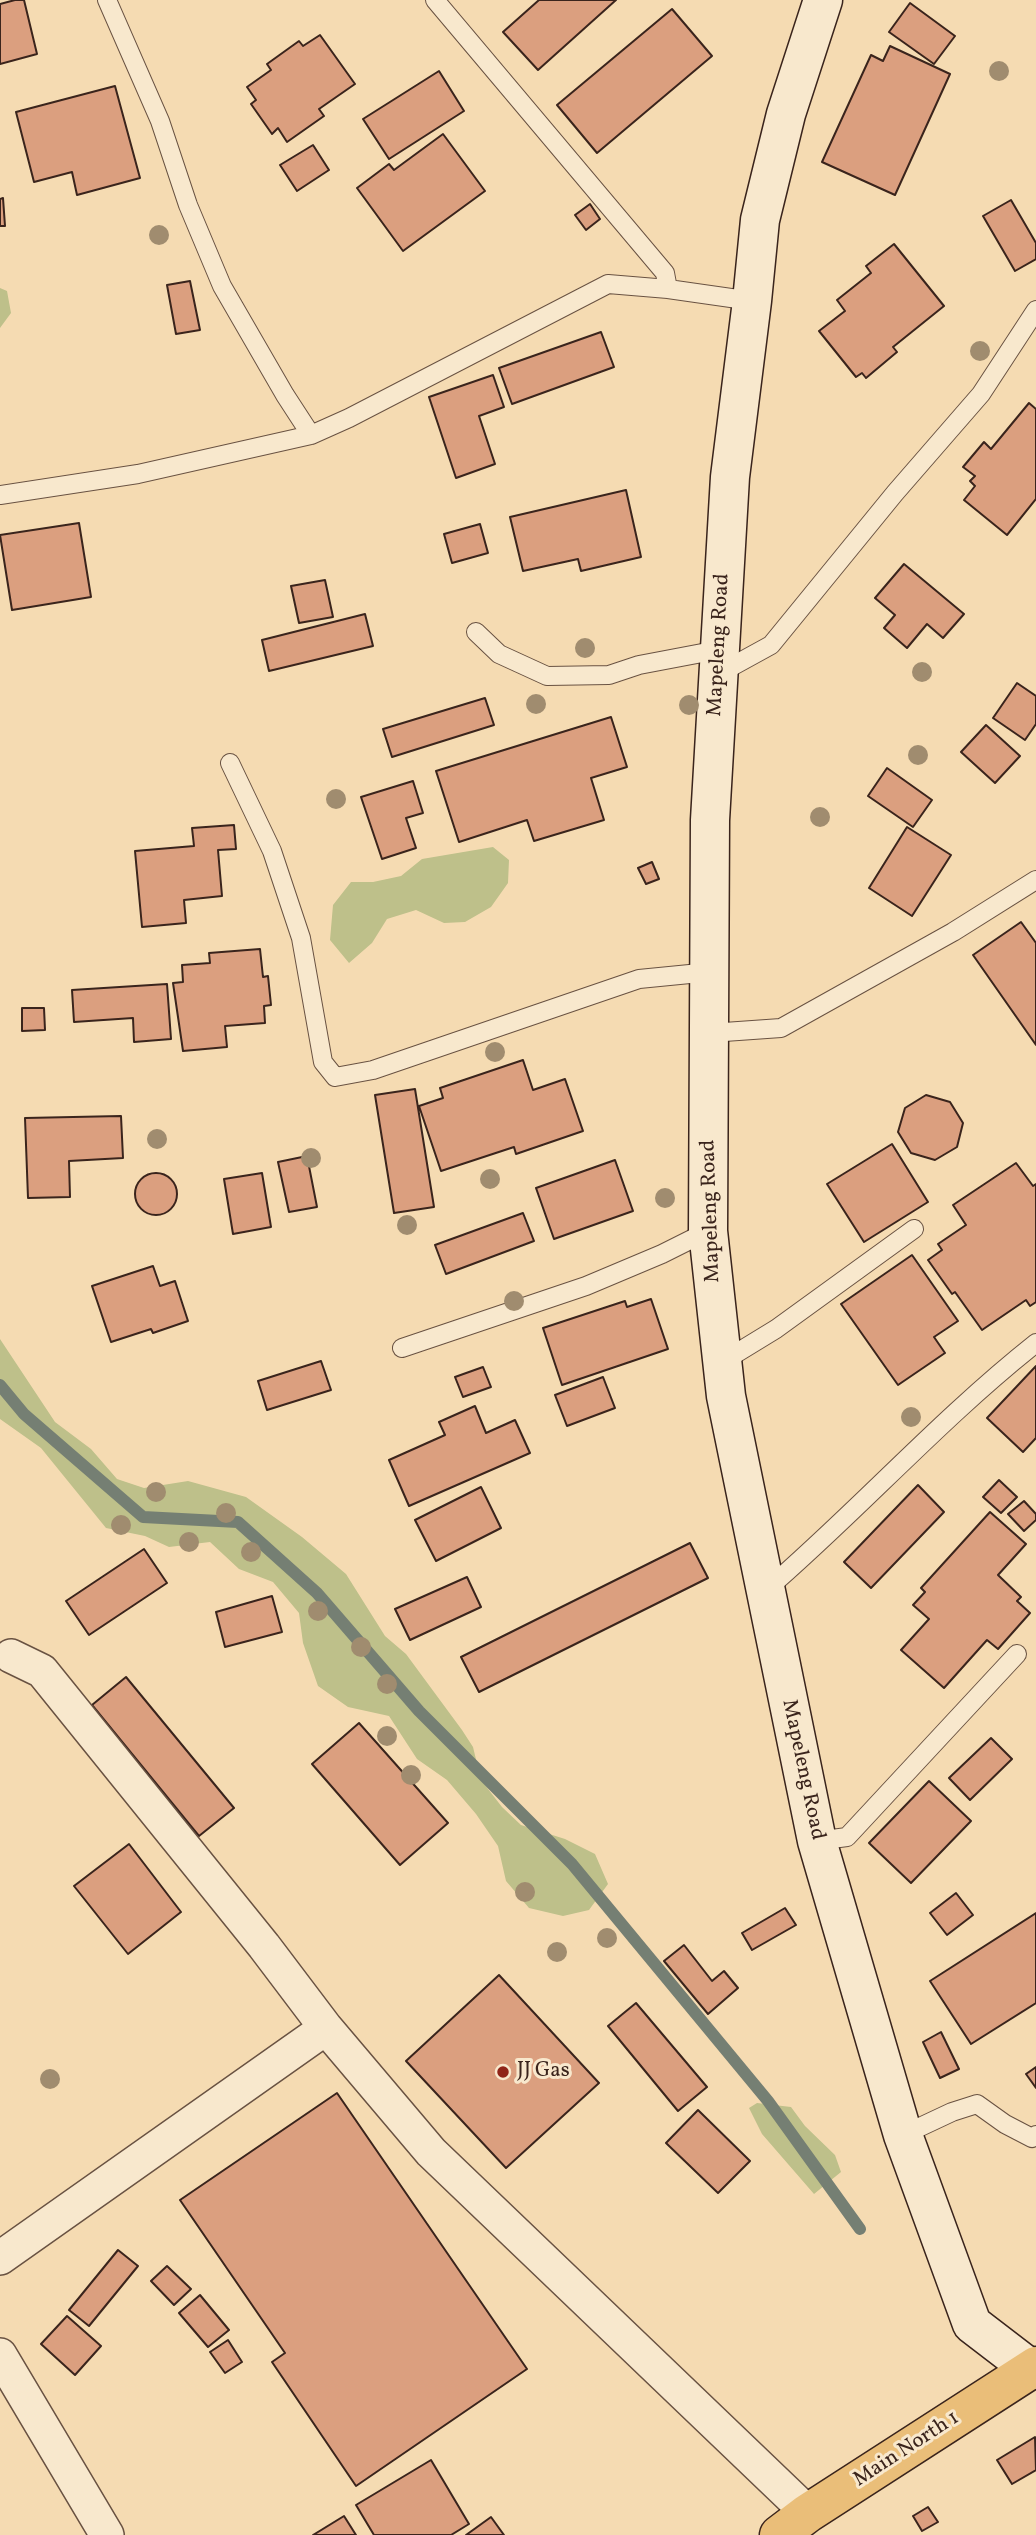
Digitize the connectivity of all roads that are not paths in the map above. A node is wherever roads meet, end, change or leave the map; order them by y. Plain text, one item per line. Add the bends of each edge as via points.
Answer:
1 (107, 0) edge
2 (435, 0) edge
3 (823, 0) edge
4 (668, 289) junction
5 (752, 301) junction
6 (1036, 310) edge
7 (311, 435) junction
8 (0, 495) edge
9 (476, 632) dead end
10 (719, 661) junction
11 (230, 763) dead end
12 (1036, 880) edge
13 (710, 972) junction
14 (710, 1033) junction
15 (914, 1229) dead end
16 (708, 1231) junction
17 (1036, 1343) edge
18 (402, 1348) dead end
19 (722, 1362) junction
20 (765, 1591) junction
21 (6, 1648) edge
22 (1017, 1654) dead end
23 (817, 1841) junction
24 (326, 2028) junction
25 (902, 2135) junction
26 (1036, 2135) edge
27 (0, 2258) edge
28 (0, 2355) edge
29 (1034, 2368) edge
30 (800, 2528) edge
31 (107, 2535) edge

1 - 7 lane via 160,121 222,286
2 - 4 lane via 665,273
3 - 5 street, Mapeleng Road via 786,114 760,220
4 - 5 lane
4 - 7 lane via 608,284
5 - 10 street, Mapeleng Road via 730,477
6 - 10 lane via 981,394 771,645
7 - 8 lane via 138,474
9 - 10 lane via 499,654 547,676 609,675 639,665
10 - 13 street, Mapeleng Road via 710,820
11 - 13 lane via 272,851 297,925 323,1062 335,1077 373,1070 639,979
12 - 14 lane via 781,1028
13 - 14 street, Mapeleng Road
14 - 16 street, Mapeleng Road
15 - 19 lane via 776,1329
16 - 18 lane via 586,1286
16 - 19 street, Mapeleng Road
17 - 20 lane via 998,1373
19 - 20 street, Mapeleng Road
20 - 23 street, Mapeleng Road
21 - 24 street via 42,1671
22 - 23 lane via 847,1838
23 - 25 street, Mapeleng Road
24 - 27 street
24 - 30 street via 431,2152
25 - 26 lane via 977,2104 1005,2124 1032,2138
25 - 29 street, Mapeleng Road via 972,2324
28 - 31 street
29 - 30 main road, Main North 1

